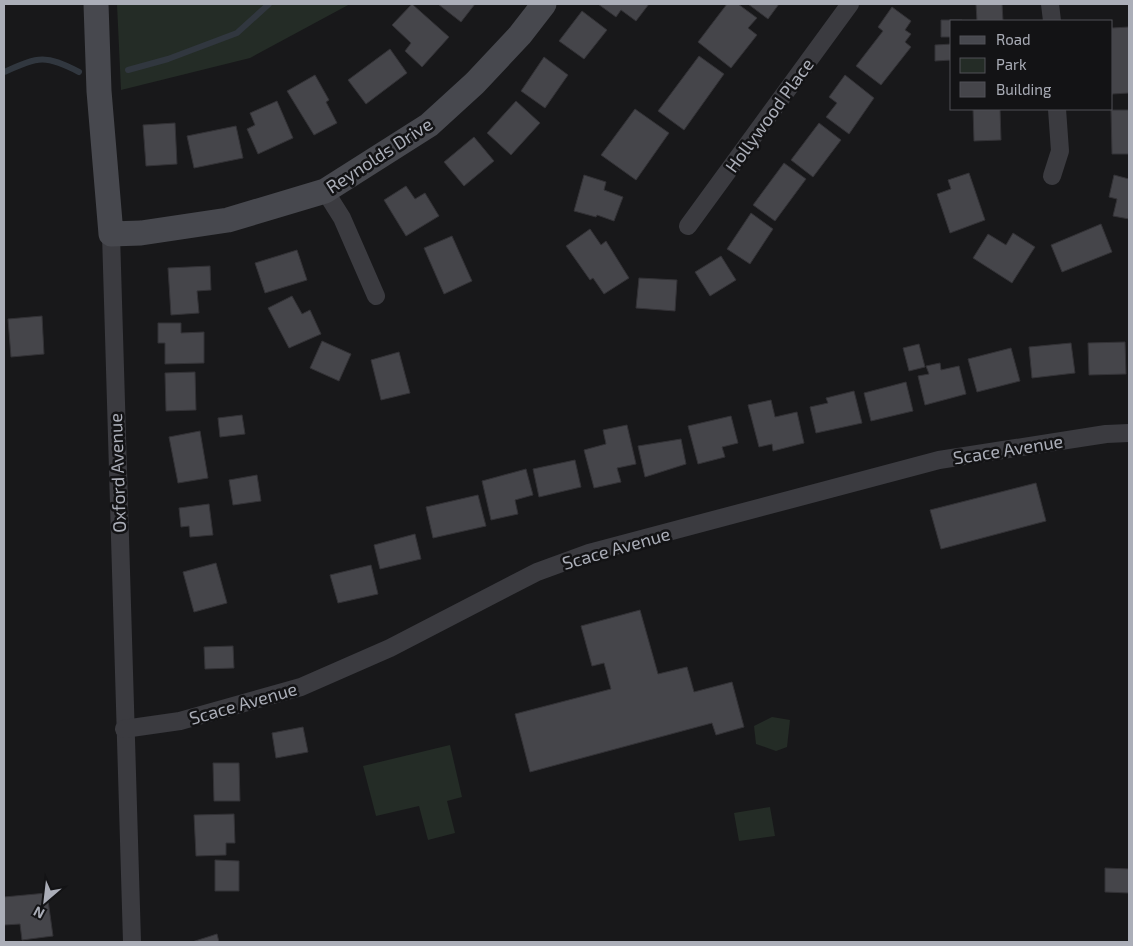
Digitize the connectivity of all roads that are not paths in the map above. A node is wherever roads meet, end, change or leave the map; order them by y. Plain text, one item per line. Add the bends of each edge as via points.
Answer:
1 (96, 4) edge
2 (544, 4) edge
3 (850, 4) edge
4 (1050, 4) edge
5 (1052, 20) edge
6 (1057, 110) edge
7 (1052, 176) dead end
8 (325, 191) junction
9 (688, 226) dead end
10 (111, 234) junction
11 (376, 296) dead end
12 (1129, 434) edge
13 (124, 729) junction
14 (132, 942) edge

1 - 10 street, Oxford Avenue via 99,91
2 - 8 street, Reynolds Drive via 475,84 429,125
3 - 9 street, Hollywood Place
4 - 5 street
6 - 7 street via 1060,151
8 - 10 street, Reynolds Drive via 228,220 141,233
8 - 11 street via 342,218
10 - 13 street, Oxford Avenue
12 - 13 street, Scace Avenue via 1106,434 939,460 589,553 537,572 390,648 301,687 180,721
13 - 14 street, Oxford Avenue

